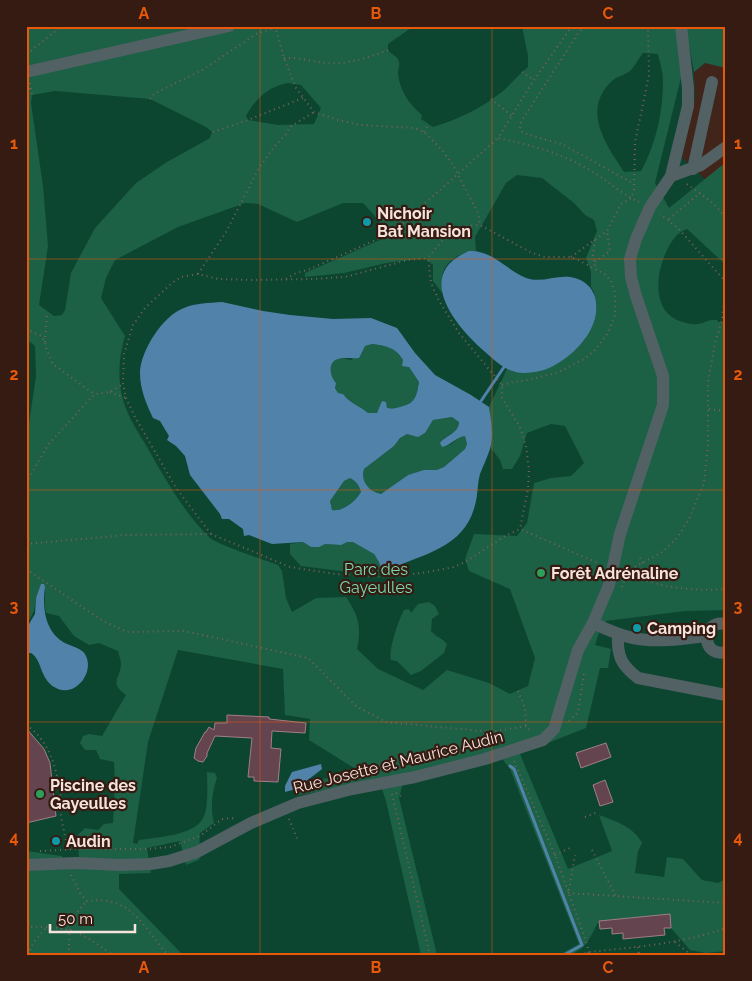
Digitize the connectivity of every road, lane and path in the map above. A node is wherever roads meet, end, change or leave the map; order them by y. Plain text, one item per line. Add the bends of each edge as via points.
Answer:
1 (27, 26) edge
2 (62, 26) edge
3 (229, 26) edge
4 (572, 26) edge
5 (584, 26) edge
6 (648, 26) edge
7 (680, 26) edge
8 (275, 27) edge
9 (26, 34) edge
10 (388, 50) dead end
11 (27, 54) edge
12 (284, 58) junction
13 (26, 72) edge
14 (522, 72) dead end
15 (534, 80) junction
16 (712, 82) dead end
17 (26, 93) edge
18 (32, 95) dead end
19 (150, 98) dead end
20 (303, 98) junction
21 (491, 99) dead end
22 (314, 112) junction
23 (512, 116) junction
24 (429, 124) dead end
25 (212, 132) dead end
26 (424, 132) junction
27 (498, 138) junction
28 (726, 147) edge
29 (692, 168) junction
30 (458, 176) junction
31 (671, 176) junction
32 (634, 184) junction
33 (631, 198) junction
34 (726, 218) edge
35 (480, 225) junction
36 (608, 231) junction
37 (595, 240) junction
38 (571, 257) junction
39 (428, 258) junction
40 (595, 262) junction
41 (596, 270) junction
42 (198, 274) junction
43 (286, 279) junction
44 (725, 280) edge
45 (47, 312) dead end
46 (27, 330) edge
47 (45, 342) junction
48 (123, 384) junction
49 (502, 385) junction
50 (110, 392) junction
51 (95, 394) junction
52 (126, 398) junction
53 (709, 409) junction
54 (726, 411) edge
55 (26, 483) edge
56 (520, 529) junction
57 (211, 534) junction
58 (26, 544) edge
59 (640, 558) dead end
60 (643, 564) junction
61 (614, 566) junction
62 (26, 569) edge
63 (629, 570) junction
64 (726, 589) edge
65 (619, 593) dead end
66 (593, 623) junction
67 (726, 624) edge
68 (618, 635) junction
69 (706, 636) junction
70 (726, 652) edge
71 (585, 666) dead end
72 (518, 691) dead end
73 (726, 694) edge
74 (26, 725) edge
75 (526, 726) junction
76 (554, 729) junction
77 (538, 741) junction
78 (509, 751) junction
79 (389, 782) junction
80 (598, 812) dead end
81 (285, 814) dead end
82 (585, 817) dead end
83 (250, 823) junction
84 (298, 841) dead end
85 (572, 847) dead end
86 (68, 850) junction
87 (592, 850) dead end
88 (38, 852) dead end
89 (555, 854) junction
90 (575, 855) dead end
91 (26, 865) edge
92 (70, 869) junction
93 (568, 893) junction
94 (616, 896) junction
95 (87, 901) junction
96 (726, 902) edge
97 (26, 927) edge
98 (47, 927) junction
99 (726, 928) edge
100 (69, 929) junction
101 (675, 942) junction
102 (638, 947) junction
103 (589, 954) edge
104 (29, 955) edge
105 (69, 955) edge
106 (112, 955) edge
107 (168, 955) edge
108 (430, 955) edge
109 (580, 955) edge
110 (639, 955) edge
111 (691, 955) edge

1 - 9 path
2 - 11 path
3 - 13 street
4 - 15 path
5 - 32 path via 521,122 520,129 523,133 564,145
6 - 32 path via 649,75 635,142
7 - 31 street via 688,106
8 - 12 path
8 - 19 path via 258,33 202,70
10 - 12 path via 353,61 330,63
12 - 20 path
14 - 15 path
15 - 23 path
16 - 29 street
17 - 18 path via 30,87
20 - 22 path
20 - 25 path
21 - 23 path
22 - 26 path via 360,125 415,128
22 - 42 path via 290,127 274,147
23 - 27 path
24 - 26 path
26 - 30 path via 442,150
27 - 30 path
27 - 33 path via 558,154
28 - 29 street
29 - 31 street
30 - 35 path via 478,213
30 - 43 path via 402,224 380,238
31 - 61 street via 650,207 630,259 636,296 663,376 663,405 620,534
32 - 33 path
33 - 36 path via 621,204
34 - 44 path via 700,193 668,219
35 - 38 path via 532,253 545,257
35 - 39 path via 449,232
36 - 37 path
36 - 40 path via 610,251
37 - 38 path
37 - 40 path
38 - 41 path
39 - 43 path via 408,260 345,277
39 - 49 path via 431,283 439,302 459,333
40 - 41 path
41 - 49 path via 612,281 615,293 614,315 602,342 584,359 559,372
42 - 43 path via 218,279
42 - 48 path via 181,277 172,283 138,317 124,354
44 - 53 path via 722,320 708,382
45 - 47 path
46 - 47 path
47 - 51 path via 53,364
48 - 50 path
48 - 52 path
49 - 56 path via 502,398 520,427 529,470
50 - 51 path
50 - 52 path
51 - 55 path via 48,445
52 - 57 path via 176,488
53 - 54 path
53 - 60 path via 704,483 696,504 677,538
56 - 57 path via 454,568 382,576 335,574 290,567
56 - 61 path via 603,565
57 - 58 path via 125,535
59 - 60 path
60 - 63 path
61 - 63 path
61 - 66 street
62 - 75 path via 103,621 127,632 184,631 308,658 356,706 386,722 492,732
63 - 64 path via 667,586
63 - 65 path
66 - 68 street
66 - 76 street via 578,650
67 - 69 street via 716,624
68 - 69 street via 658,640
68 - 73 street via 620,659 626,669 638,678
69 - 70 street via 708,646 719,653
71 - 76 path via 578,712
72 - 75 path via 525,708
74 - 86 path via 38,734 54,767
75 - 77 path
76 - 77 street, Rue Josette et Maurice Audin
77 - 78 street, Rue Josette et Maurice Audin
78 - 79 street, Rue Josette et Maurice Audin
78 - 89 path
79 - 83 street, Rue Josette et Maurice Audin via 312,799
79 - 108 path
80 - 82 path
81 - 84 path
83 - 86 path via 245,819 222,819 200,836 170,847
83 - 92 street, Rue Josette et Maurice Audin via 198,852 169,861
85 - 89 path
86 - 88 path
86 - 92 path
87 - 94 path
89 - 93 path
90 - 93 path
91 - 92 street, Rue Josette et Maurice Audin
92 - 95 path
93 - 94 path
93 - 103 path
94 - 96 path
95 - 100 path via 72,918
95 - 107 path via 111,901 124,905
97 - 98 path
98 - 100 path
98 - 104 path via 35,941
99 - 101 path
100 - 105 path
100 - 106 path
101 - 102 path
101 - 111 path
102 - 103 path
102 - 110 path
103 - 109 path

